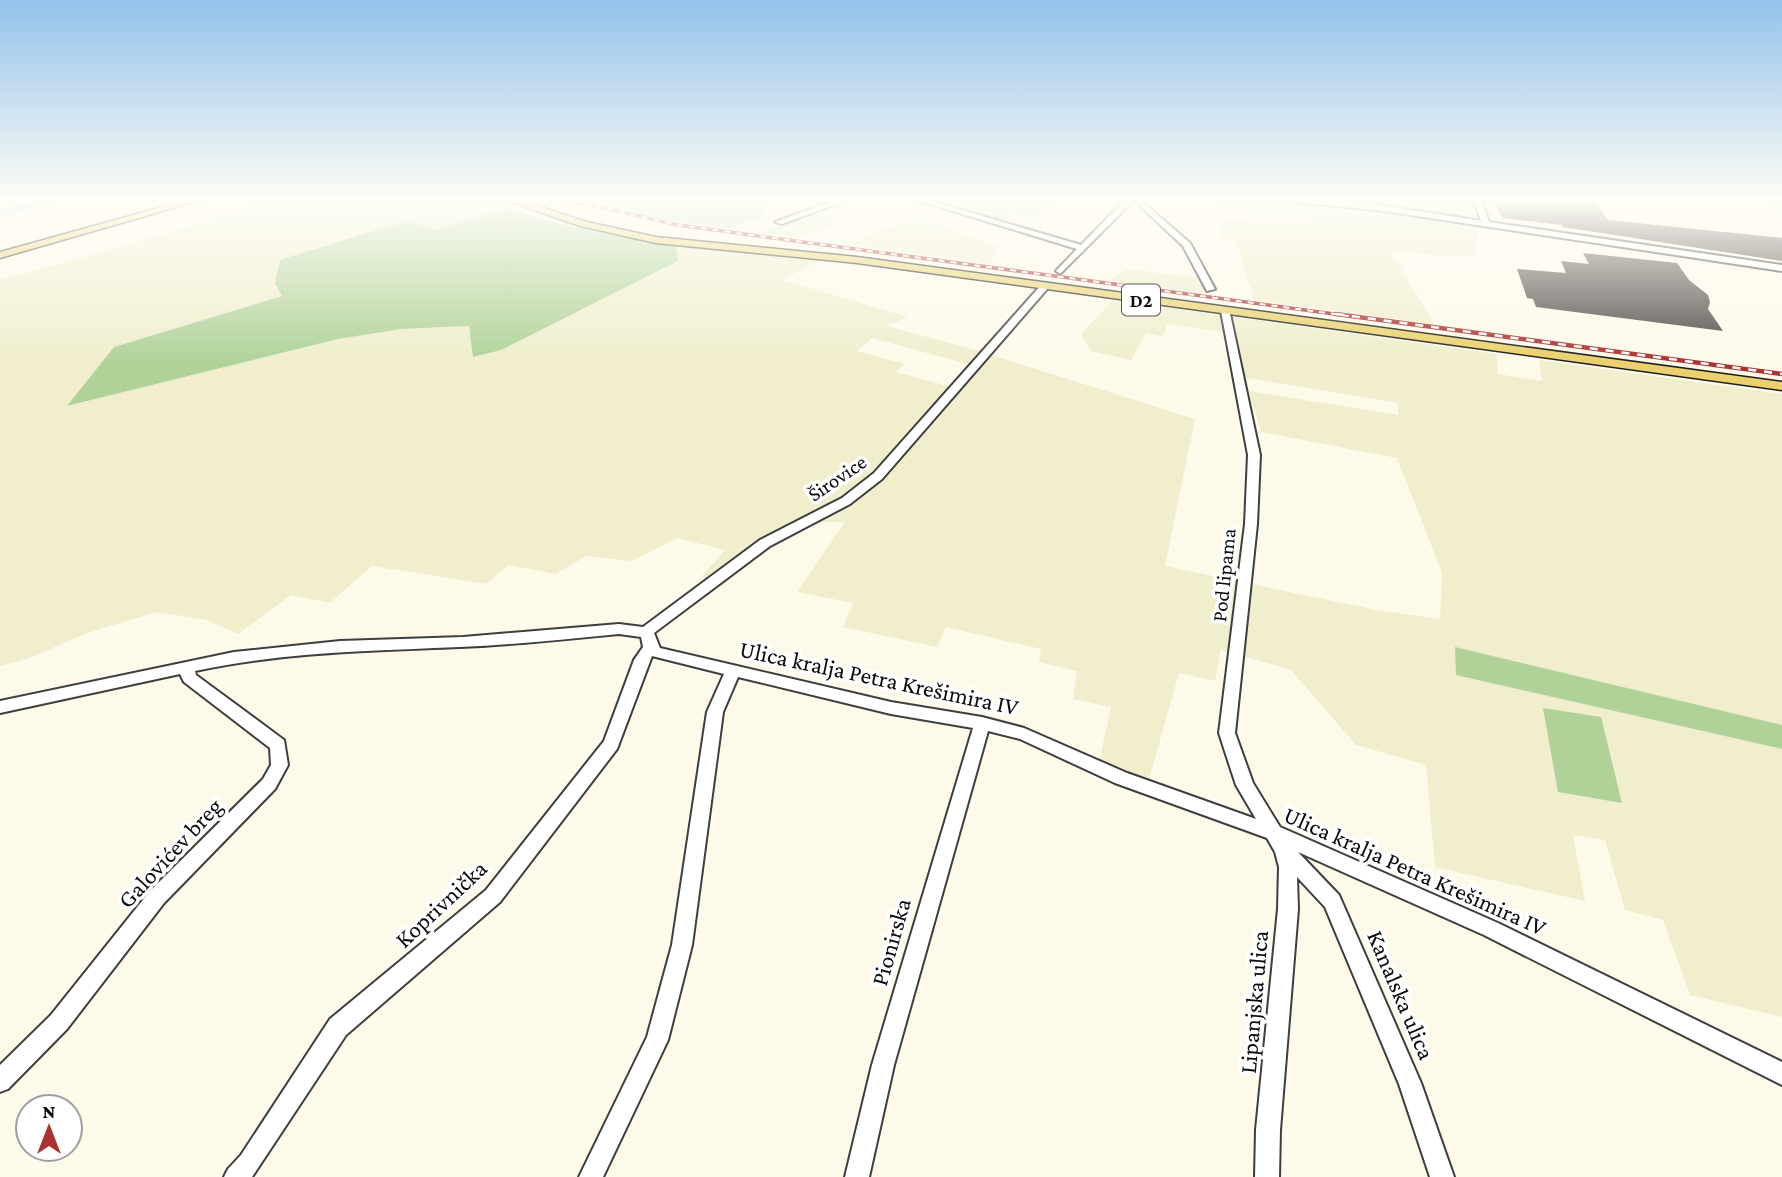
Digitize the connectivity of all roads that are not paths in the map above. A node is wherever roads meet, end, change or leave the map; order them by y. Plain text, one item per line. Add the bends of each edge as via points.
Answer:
1 (788, 253) edge
2 (1075, 253) edge
3 (1191, 253) edge
4 (1681, 253) edge
5 (1782, 268) edge
6 (1060, 271) dead end
7 (1045, 286) junction
8 (1210, 289) dead end
9 (1226, 312) junction
10 (1782, 386) edge
11 (648, 640) junction
12 (186, 668) junction
13 (733, 672) junction
14 (0, 707) edge
15 (982, 723) junction
16 (1279, 842) junction
17 (1782, 1074) edge
18 (0, 1081) edge
19 (236, 1177) edge
20 (591, 1177) edge
21 (857, 1177) edge
22 (1267, 1177) edge
23 (1442, 1177) edge

1 - 7 main road, D2
2 - 6 street
3 - 8 street
4 - 5 street
7 - 9 main road, D2
7 - 11 street, Širovice via 878,476 846,500 765,543
9 - 10 main road, D2
9 - 16 street, Pod lipama via 1254,455 1251,524 1227,733 1245,785
11 - 12 street, Ulica kralja Petra Krešimira IV via 630,629 340,646 233,657
11 - 13 street, Ulica kralja Petra Krešimira IV via 655,652
11 - 19 street, Koprivnička via 611,744 493,896 338,1027
12 - 14 street, Ulica kralja Petra Krešimira IV
12 - 18 street, Galovićev breg via 189,678 278,745 280,765 269,784 157,897 59,1022
13 - 15 street, Ulica kralja Petra Krešimira IV via 891,708
13 - 20 street via 715,712 682,945 657,1040
15 - 16 street, Ulica kralja Petra Krešimira IV via 1024,734
15 - 21 street, Pionirska via 883,1065
16 - 17 street, Ulica kralja Petra Krešimira IV via 1491,929
16 - 22 street, Lipanjska ulica via 1288,867 1288,909
16 - 23 street, Kanalska ulica via 1332,901 1410,1083

